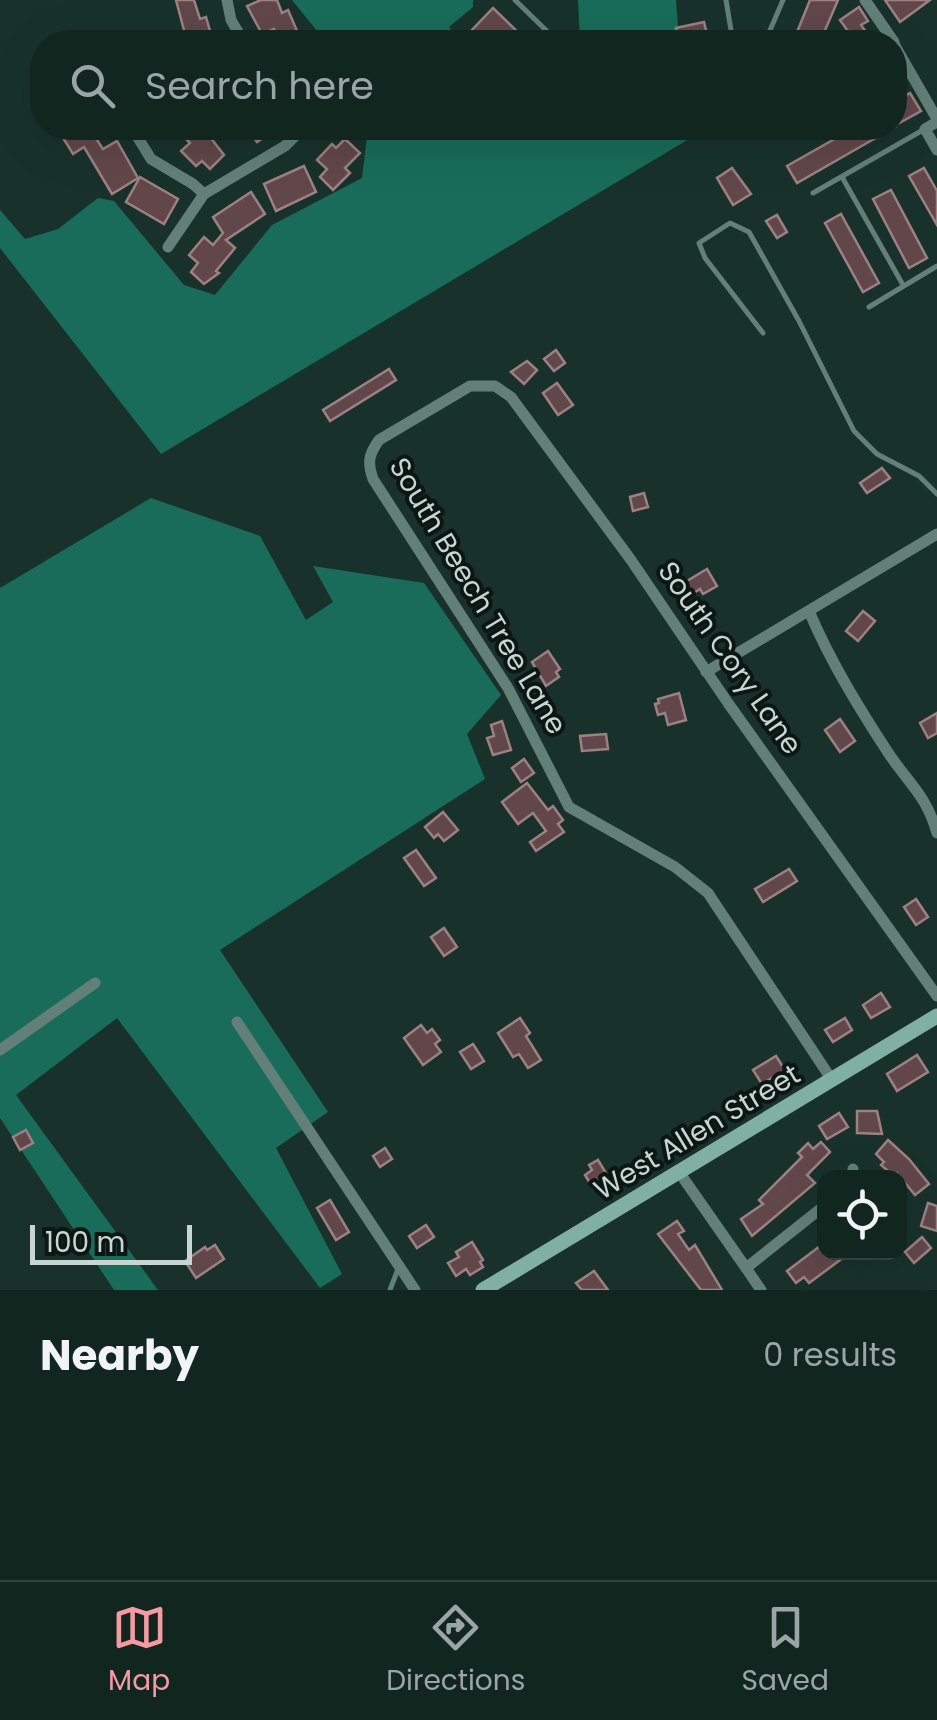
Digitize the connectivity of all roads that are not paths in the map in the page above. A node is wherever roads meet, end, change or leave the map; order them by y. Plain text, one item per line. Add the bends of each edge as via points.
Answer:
1 (227, 0) edge
2 (515, 0) edge
3 (726, 0) edge
4 (783, 0) edge
5 (865, 0) edge
6 (237, 30) edge
7 (546, 30) edge
8 (731, 30) edge
9 (770, 30) edge
10 (885, 30) edge
11 (907, 70) edge
12 (933, 123) edge
13 (907, 138) edge
14 (140, 140) edge
15 (291, 140) edge
16 (904, 140) edge
17 (937, 150) edge
18 (842, 177) junction
19 (204, 194) junction
20 (813, 194) dead end
21 (168, 246) dead end
22 (937, 266) edge
23 (903, 285) junction
24 (870, 308) dead end
25 (763, 334) dead end
26 (380, 440) joint
27 (937, 494) edge
28 (937, 534) edge
29 (809, 611) junction
30 (706, 672) junction
31 (937, 834) edge
32 (95, 983) dead end
33 (937, 996) edge
34 (937, 1016) edge
35 (237, 1022) dead end
36 (0, 1050) edge
37 (832, 1080) junction
38 (679, 1172) junction
39 (817, 1212) edge
40 (399, 1267) junction
41 (746, 1268) junction
42 (390, 1290) edge
43 (415, 1290) edge
44 (483, 1290) edge
45 (761, 1290) edge

1 - 6 street
2 - 7 lane
3 - 8 lane
4 - 9 lane
5 - 10 street
11 - 12 street
12 - 13 lane
12 - 17 street
14 - 19 street via 152,160
15 - 19 street
16 - 18 lane
18 - 20 lane
18 - 23 lane
19 - 21 street
22 - 23 lane
23 - 24 lane
25 - 27 lane via 704,258 699,242 730,222 749,232 863,443
26 - 30 street, South Cory Lane via 460,390 495,386 517,403
26 - 37 street, South Beech Tree Lane via 370,452 372,479 508,688 569,807 708,893
28 - 29 street
29 - 30 street
29 - 31 street via 865,718 929,807
30 - 33 street, South Cory Lane
32 - 36 street
34 - 37 street, West Allen Street
35 - 40 street
37 - 38 street, West Allen Street
38 - 41 street
38 - 44 street, West Allen Street
39 - 41 street
40 - 42 lane
40 - 43 street
41 - 45 street

